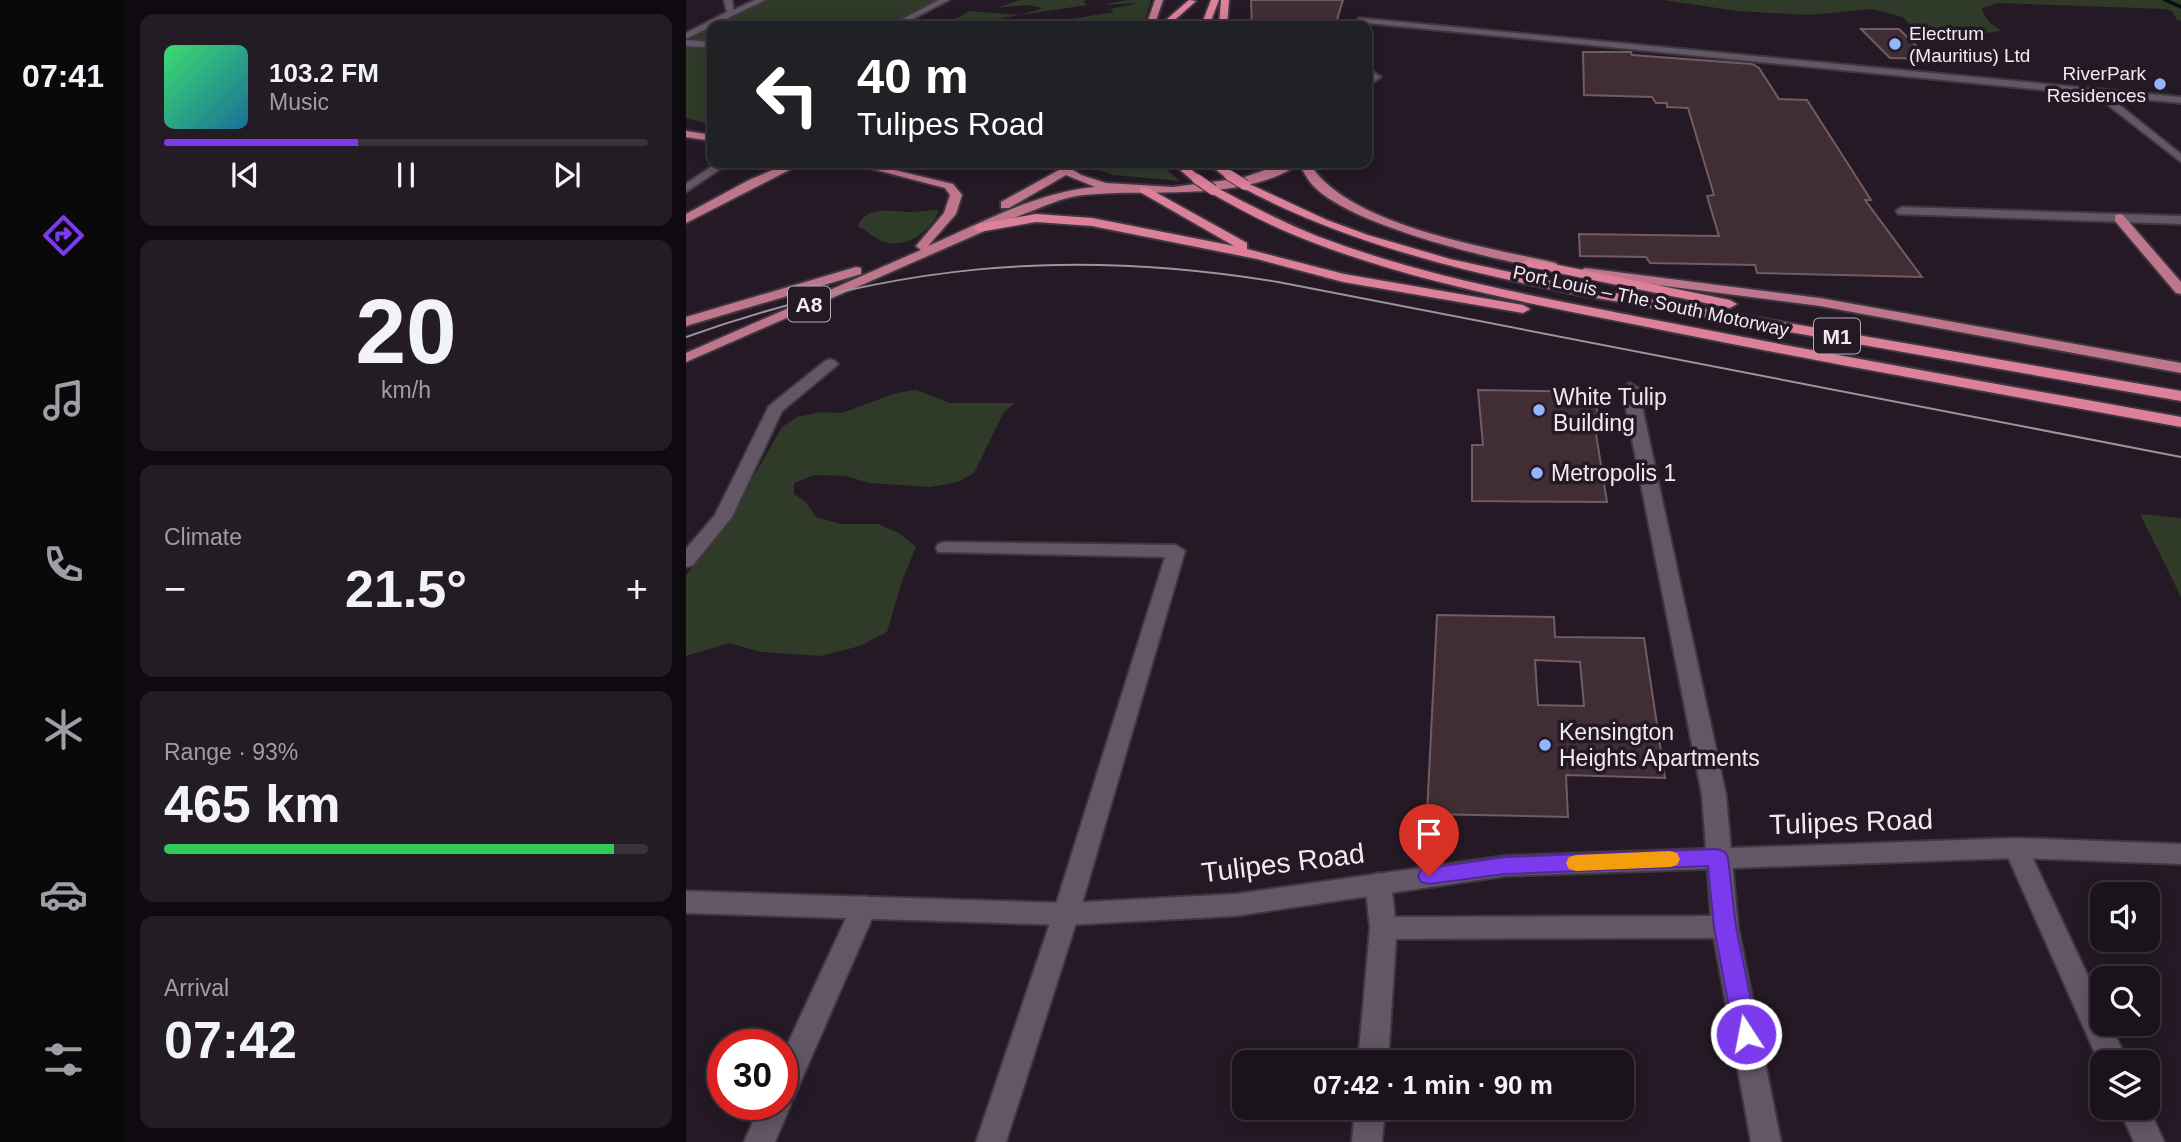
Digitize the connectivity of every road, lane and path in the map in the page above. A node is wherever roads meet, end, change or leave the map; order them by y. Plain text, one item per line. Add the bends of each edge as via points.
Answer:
1 (728, 0) edge
2 (761, 0) edge
3 (945, 0) edge
4 (1159, 0) edge
5 (1214, 0) edge
6 (1225, 0) edge
7 (1192, 1) edge
8 (730, 13) junction
9 (1359, 19) edge
10 (715, 21) edge
11 (903, 21) edge
12 (1152, 21) edge
13 (1169, 21) edge
14 (1183, 21) edge
15 (1207, 21) edge
16 (1223, 21) edge
17 (707, 25) edge
18 (686, 36) edge
19 (686, 43) edge
20 (707, 44) edge
21 (2099, 93) junction
22 (2181, 100) edge
23 (689, 122) dead end
24 (692, 135) edge
25 (2181, 159) edge
26 (717, 168) edge
27 (786, 168) edge
28 (880, 168) edge
29 (1054, 168) edge
30 (1064, 168) edge
31 (1183, 168) edge
32 (1220, 168) edge
33 (1283, 168) edge
34 (1306, 168) edge
35 (1121, 188) junction
36 (686, 189) edge
37 (1144, 190) junction
38 (1902, 211) dead end
39 (2119, 218) junction
40 (686, 219) edge
41 (2181, 220) edge
42 (979, 228) junction
43 (927, 248) junction
44 (1259, 255) junction
45 (1530, 263) junction
46 (2181, 290) edge
47 (686, 322) edge
48 (1814, 356) junction
49 (686, 358) edge
50 (830, 364) dead end
51 (2181, 368) edge
52 (2100, 382) junction
53 (1630, 388) dead end
54 (2181, 396) edge
55 (2181, 422) edge
56 (945, 548) dead end
57 (686, 561) edge
58 (2016, 848) junction
59 (2181, 853) edge
60 (1717, 858) junction
61 (1378, 883) junction
62 (686, 902) edge
63 (864, 907) junction
64 (1066, 914) junction
65 (1725, 927) junction
66 (1384, 928) junction
67 (1374, 1050) edge
68 (2108, 1050) edge
69 (798, 1054) edge
70 (769, 1120) edge
71 (1369, 1120) edge
72 (2139, 1120) edge
73 (759, 1142) edge
74 (991, 1142) edge
75 (1367, 1142) edge
76 (1766, 1142) edge
77 (2149, 1142) edge

1 - 8 street
2 - 8 street
3 - 11 street
4 - 12 main road
5 - 15 highway
6 - 16 highway
7 - 13 highway
7 - 14 highway
8 - 10 street
9 - 21 street
17 - 18 street
19 - 20 street
21 - 22 street
21 - 25 street
23 - 24 main road via 699,126
26 - 36 street
27 - 40 main road
28 - 43 main road via 949,186 956,195 950,214
29 - 43 main road, A8 via 1017,199
30 - 35 main road, A8 via 1098,184
31 - 48 highway, Port Louis – The South Motorway / M1, bridge via 1276,224 1398,267
32 - 52 highway, Port Louis – The South Motorway / M1, bridge via 1245,185 1339,229 1475,269
33 - 37 main road, A8 via 1243,181
34 - 45 main road via 1310,176 1355,207 1450,244
35 - 37 main road, A8
35 - 42 main road, A8 via 1062,196
37 - 44 highway
38 - 39 street
39 - 41 street
39 - 46 main road
42 - 43 main road, A8
42 - 44 highway via 1036,218 1065,219
43 - 47 main road, A8
43 - 49 main road, A8
44 - 48 highway via 1356,280 1703,342
45 - 51 main road via 1820,302
45 - 52 highway via 2068,370
48 - 55 highway, Port Louis – The South Motorway / M1
50 - 57 street via 775,409 723,517
52 - 54 highway, Port Louis – The South Motorway / M1
53 - 60 street via 1714,795
56 - 64 street via 1176,551
58 - 59 street, Tulipes Road
58 - 60 street, Tulipes Road
58 - 68 street
60 - 61 street, Tulipes Road via 1505,866
60 - 65 street
61 - 64 street, Tulipes Road via 1235,905
61 - 66 street
62 - 63 street, Tulipes Road
63 - 64 street, Tulipes Road
63 - 69 street
64 - 74 street
65 - 66 street
65 - 76 street
66 - 67 street
70 - 73 street
71 - 75 street
72 - 77 street

